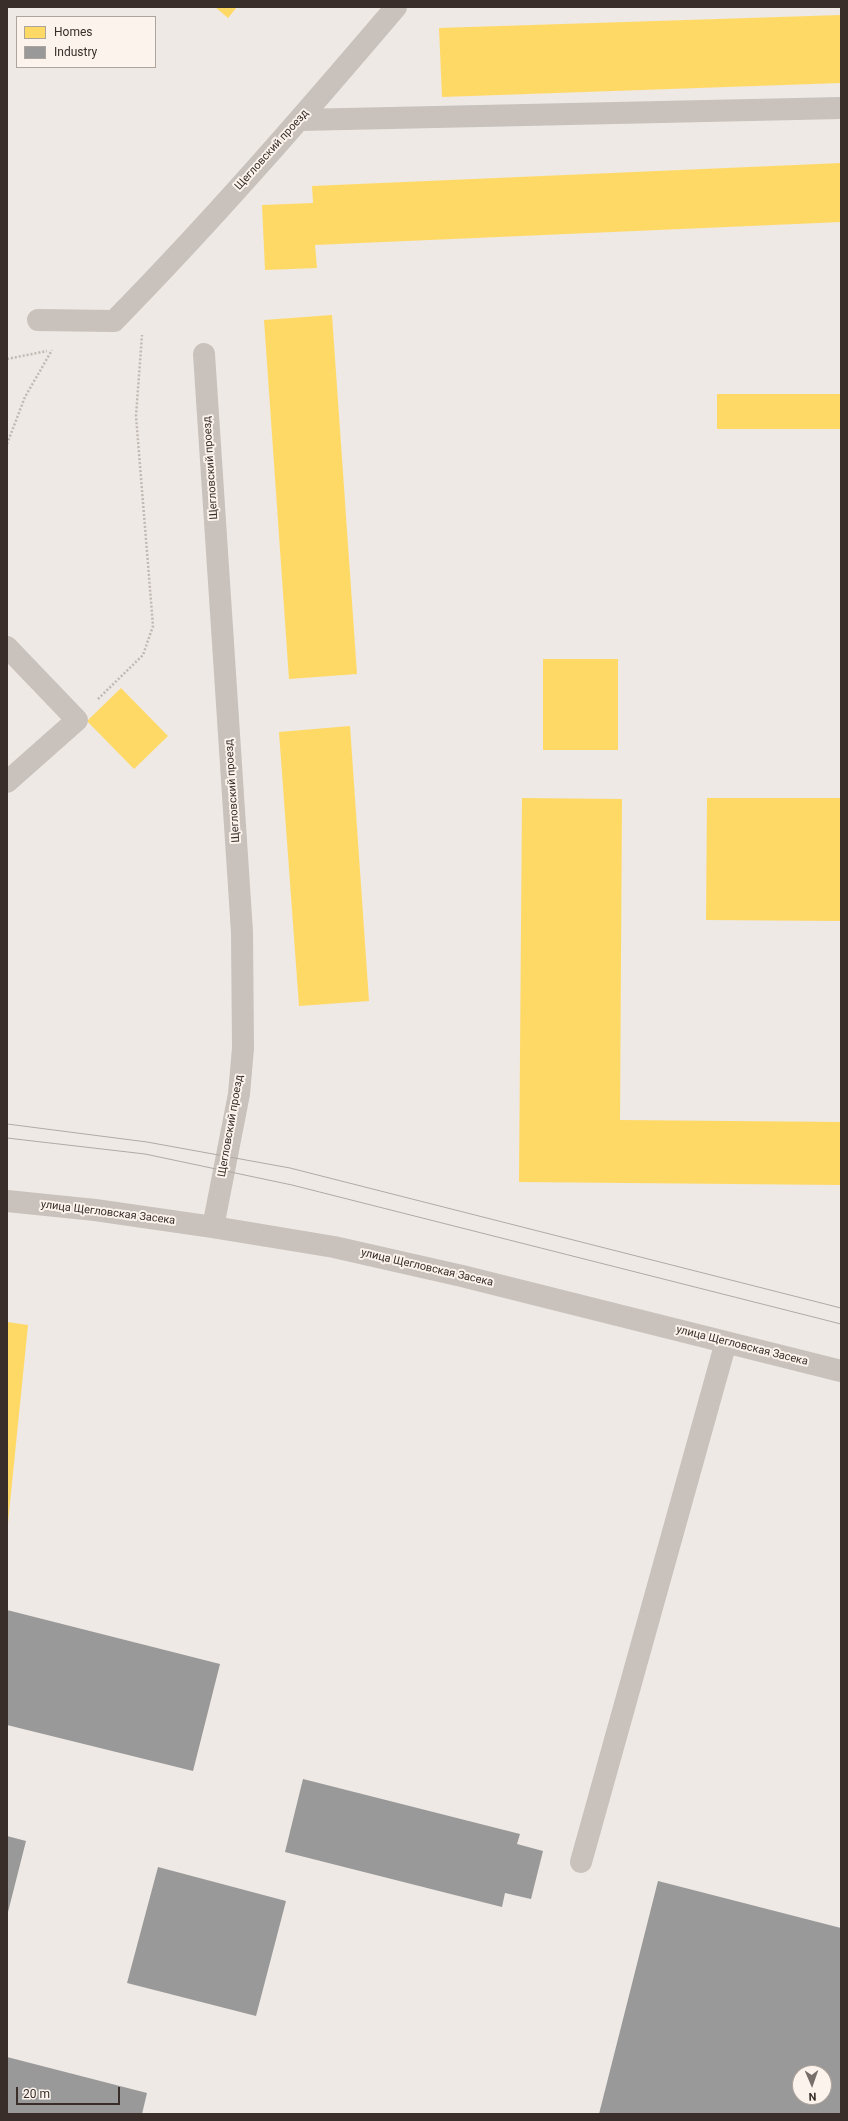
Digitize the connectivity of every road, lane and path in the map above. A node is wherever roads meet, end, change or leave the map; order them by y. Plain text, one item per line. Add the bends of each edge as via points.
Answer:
1 (396, 7) edge
2 (841, 108) edge
3 (300, 120) junction
4 (38, 320) dead end
5 (87, 320) junction
6 (142, 332) dead end
7 (51, 351) junction
8 (204, 354) dead end
9 (7, 359) edge
10 (7, 444) edge
11 (7, 647) edge
12 (77, 720) junction
13 (7, 782) edge
14 (7, 1201) edge
15 (213, 1227) junction
16 (726, 1342) junction
17 (841, 1371) edge
18 (580, 1862) dead end

1 - 3 street, Щегловский проезд
2 - 3 street
3 - 5 street, Щегловский проезд via 114,321
4 - 5 street, Щегловский проезд
5 - 7 path
6 - 12 path via 136,416 153,626 143,655
7 - 9 path
7 - 10 path via 25,397
8 - 15 street, Щегловский проезд via 242,939 243,1048 239,1094
11 - 12 street
12 - 13 street
14 - 15 street, улица Щегловская Засека via 95,1210
15 - 16 street, улица Щегловская Засека via 334,1247
16 - 17 street, улица Щегловская Засека
16 - 18 street

